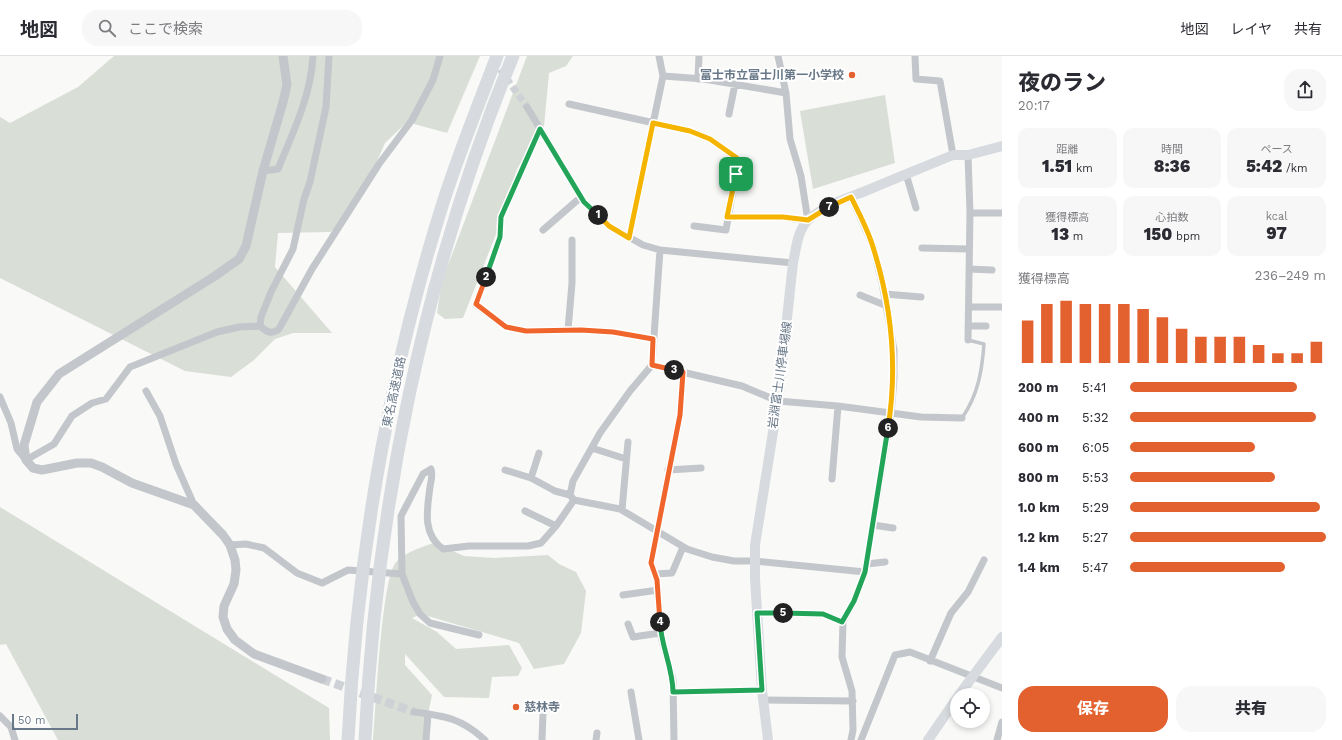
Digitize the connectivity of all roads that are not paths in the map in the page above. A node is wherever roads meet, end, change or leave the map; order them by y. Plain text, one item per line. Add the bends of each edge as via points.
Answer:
1 (283, 56) edge
2 (313, 56) edge
3 (329, 56) edge
4 (440, 56) edge
5 (496, 56) edge
6 (513, 56) edge
7 (659, 56) edge
8 (699, 56) edge
9 (778, 56) edge
10 (915, 56) edge
11 (663, 76) junction
12 (698, 79) junction
13 (735, 84) junction
14 (786, 93) junction
15 (569, 104) dead end
16 (527, 107) tunnel mouth
17 (729, 114) dead end
18 (653, 123) junction
19 (540, 129) junction
20 (1002, 146) edge
21 (968, 154) junction
22 (953, 155) junction
23 (263, 171) junction
24 (906, 174) junction
25 (581, 197) junction
26 (851, 197) junction
27 (916, 208) dead end
28 (970, 213) junction
29 (1002, 213) edge
30 (727, 217) junction
31 (808, 220) junction
32 (694, 226) dead end
33 (543, 230) dead end
34 (629, 238) junction
35 (572, 240) dead end
36 (922, 248) dead end
37 (970, 249) junction
38 (660, 250) junction
39 (793, 263) junction
40 (969, 269) junction
41 (992, 270) dead end
42 (885, 294) junction
43 (860, 296) dead end
44 (921, 296) dead end
45 (887, 306) junction
46 (969, 307) junction
47 (1002, 307) edge
48 (260, 326) junction
49 (968, 326) junction
50 (986, 326) dead end
51 (568, 330) junction
52 (653, 339) junction
53 (968, 340) joint
54 (652, 365) junction
55 (683, 372) junction
56 (146, 391) dead end
57 (0, 397) edge
58 (778, 401) junction
59 (838, 406) junction
60 (891, 413) junction
61 (962, 418) joint
62 (628, 442) dead end
63 (592, 448) junction
64 (539, 453) dead end
65 (626, 459) junction
66 (26, 460) junction
67 (701, 468) dead end
68 (505, 470) dead end
69 (668, 470) junction
70 (531, 478) junction
71 (832, 479) dead end
72 (572, 497) junction
73 (194, 505) junction
74 (622, 510) junction
75 (525, 511) dead end
76 (873, 525) junction
77 (556, 526) junction
78 (893, 528) dead end
79 (658, 534) junction
80 (230, 545) junction
81 (683, 547) junction
82 (984, 560) dead end
83 (755, 561) junction
84 (885, 562) dead end
85 (866, 568) junction
86 (400, 574) junction
87 (655, 574) junction
88 (658, 590) junction
89 (623, 595) dead end
90 (757, 613) junction
91 (842, 622) junction
92 (628, 624) dead end
93 (660, 633) junction
94 (479, 635) dead end
95 (1002, 637) edge
96 (930, 661) junction
97 (972, 678) junction
98 (322, 679) tunnel mouth
99 (964, 688) edge
100 (1002, 688) edge
101 (631, 692) dead end
102 (673, 692) junction
103 (762, 695) junction
104 (853, 701) junction
105 (950, 708) edge
106 (414, 712) tunnel mouth
107 (543, 713) dead end
108 (428, 714) junction
109 (0, 716) edge
110 (1002, 722) edge
111 (15, 740) edge
112 (348, 740) edge
113 (365, 740) edge
114 (426, 740) edge
115 (485, 740) edge
116 (542, 740) edge
117 (638, 740) edge
118 (674, 740) edge
119 (768, 740) edge
120 (851, 740) edge
121 (861, 740) edge
122 (928, 740) edge
123 (996, 740) edge

1 - 23 street via 286,85 284,97
2 - 23 street via 312,76 306,97 278,169
3 - 48 street via 326,107 293,250 271,292
4 - 48 street via 433,80 412,120 379,164 312,269 279,329 267,332
5 - 112 highway, 東名高速道路 via 443,205 424,267 394,387 362,573
6 - 113 highway, 東名高速道路 via 456,217 408,402 391,485 375,600
7 - 11 street
8 - 12 street
9 - 14 street
10 - 22 street via 916,79 940,81
11 - 12 street
11 - 18 street
12 - 13 street
13 - 14 street
13 - 17 street
14 - 31 street via 790,139 801,176
15 - 18 street
16 - 19 street
18 - 30 street via 690,131 710,139 737,158
18 - 34 street
19 - 25 street
19 - 51 street via 501,217 500,237 476,304 506,327 526,331
20 - 21 main road
21 - 22 main road
21 - 28 street
22 - 24 main road
23 - 66 street via 246,246 239,259 59,374 37,402 24,445
24 - 26 main road
24 - 27 street
25 - 33 street
25 - 34 street via 609,226
26 - 31 main road
26 - 42 street via 873,246
28 - 29 street
28 - 37 street
30 - 31 street via 783,217
30 - 32 street via 726,230
31 - 39 main road, 岩淵富士川停車場線 via 796,244
34 - 38 street
35 - 51 street
36 - 37 street
37 - 40 street
38 - 39 street
38 - 52 street
39 - 58 main road, 岩淵富士川停車場線
40 - 41 street
40 - 46 street
42 - 44 street
42 - 45 street
43 - 45 street
45 - 60 street via 894,350
46 - 47 street
46 - 49 street
48 - 66 street via 217,332 130,367 106,399 92,403 72,416 54,444
49 - 50 street
49 - 53 street
51 - 52 street via 613,332
52 - 54 street
53 - 61 lane via 984,344 982,372 972,404
54 - 55 street
54 - 63 street via 630,391
55 - 58 street via 742,386
55 - 69 street via 680,415
56 - 73 street via 160,416 176,464
57 - 66 street via 12,423 17,449
58 - 59 street
58 - 83 main road, 岩淵富士川停車場線 via 755,545
59 - 60 street
59 - 71 street
60 - 61 street
60 - 76 street
62 - 65 street
63 - 65 street
63 - 72 street via 573,481
64 - 70 street
65 - 74 street
66 - 73 street via 33,468 42,470 76,463 91,463 132,483
67 - 69 street
68 - 70 street
69 - 79 street
70 - 72 street
72 - 74 street
72 - 77 street
73 - 80 street
74 - 79 street
75 - 77 street
76 - 78 street
76 - 85 street
77 - 86 street via 541,543 528,546 469,546 442,549 434,543 428,529 427,511 433,475 431,469 428,469 416,485 401,516
79 - 81 street
79 - 87 street via 651,563
80 - 86 street via 246,544 264,548 297,573 322,583 348,570
80 - 98 street via 236,570 234,584 224,606 226,629 235,640 254,654
81 - 83 street via 712,557
81 - 87 street via 672,573
82 - 96 street via 968,592 951,614
83 - 85 street
83 - 90 main road, 岩淵富士川停車場線
84 - 85 street
85 - 91 street via 854,601
86 - 94 street via 420,614 430,623
87 - 88 street
88 - 89 street
88 - 93 street
90 - 91 street via 823,614
90 - 103 main road, 岩淵富士川停車場線
91 - 104 street via 842,656
92 - 93 street via 633,637
93 - 102 street via 673,680
95 - 97 main road
96 - 97 street
96 - 121 street via 910,652 895,655
97 - 99 main road
97 - 100 street
101 - 117 street
102 - 103 street
102 - 118 street
103 - 104 street
103 - 119 main road, 岩淵富士川停車場線
104 - 120 street
105 - 122 main road
106 - 108 street
107 - 116 street
108 - 114 street
108 - 115 street via 445,716 462,723
109 - 111 street via 11,727
110 - 123 street

